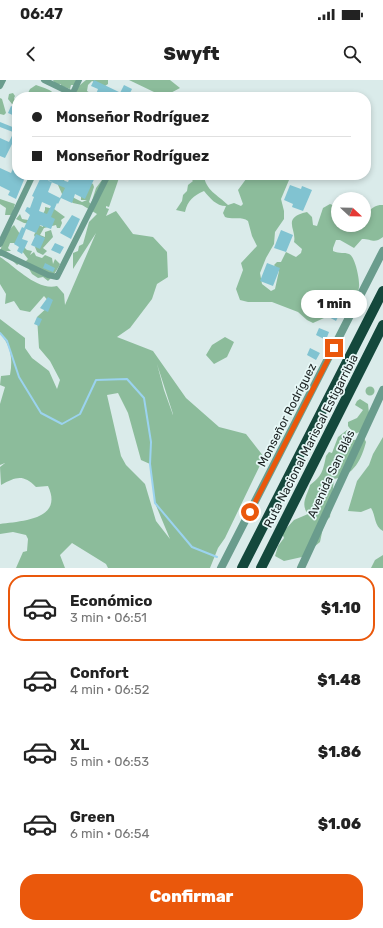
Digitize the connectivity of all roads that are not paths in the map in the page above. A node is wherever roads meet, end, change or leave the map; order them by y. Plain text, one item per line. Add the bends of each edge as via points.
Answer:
1 (3, 80) edge
2 (44, 80) edge
3 (79, 80) edge
4 (0, 86) edge
5 (66, 92) edge
6 (73, 92) edge
7 (31, 180) edge
8 (106, 180) edge
9 (0, 244) edge
10 (383, 251) edge
11 (0, 252) edge
12 (383, 260) edge
13 (374, 270) junction
14 (383, 291) edge
15 (383, 325) edge
16 (383, 390) edge
17 (221, 568) edge
18 (242, 568) edge
19 (261, 568) edge
20 (301, 568) edge

1 - 4 street
2 - 5 street
3 - 6 street
7 - 9 street
8 - 11 street via 57,278
10 - 13 street, Monseñor Rodríguez
12 - 13 street
13 - 17 street, Monseñor Rodríguez
14 - 18 highway, Ruta Nacional Mariscal Estigarribia
15 - 19 highway, Ruta Nacional Mariscal Estigarribia
16 - 20 street, Avenida San Blás

